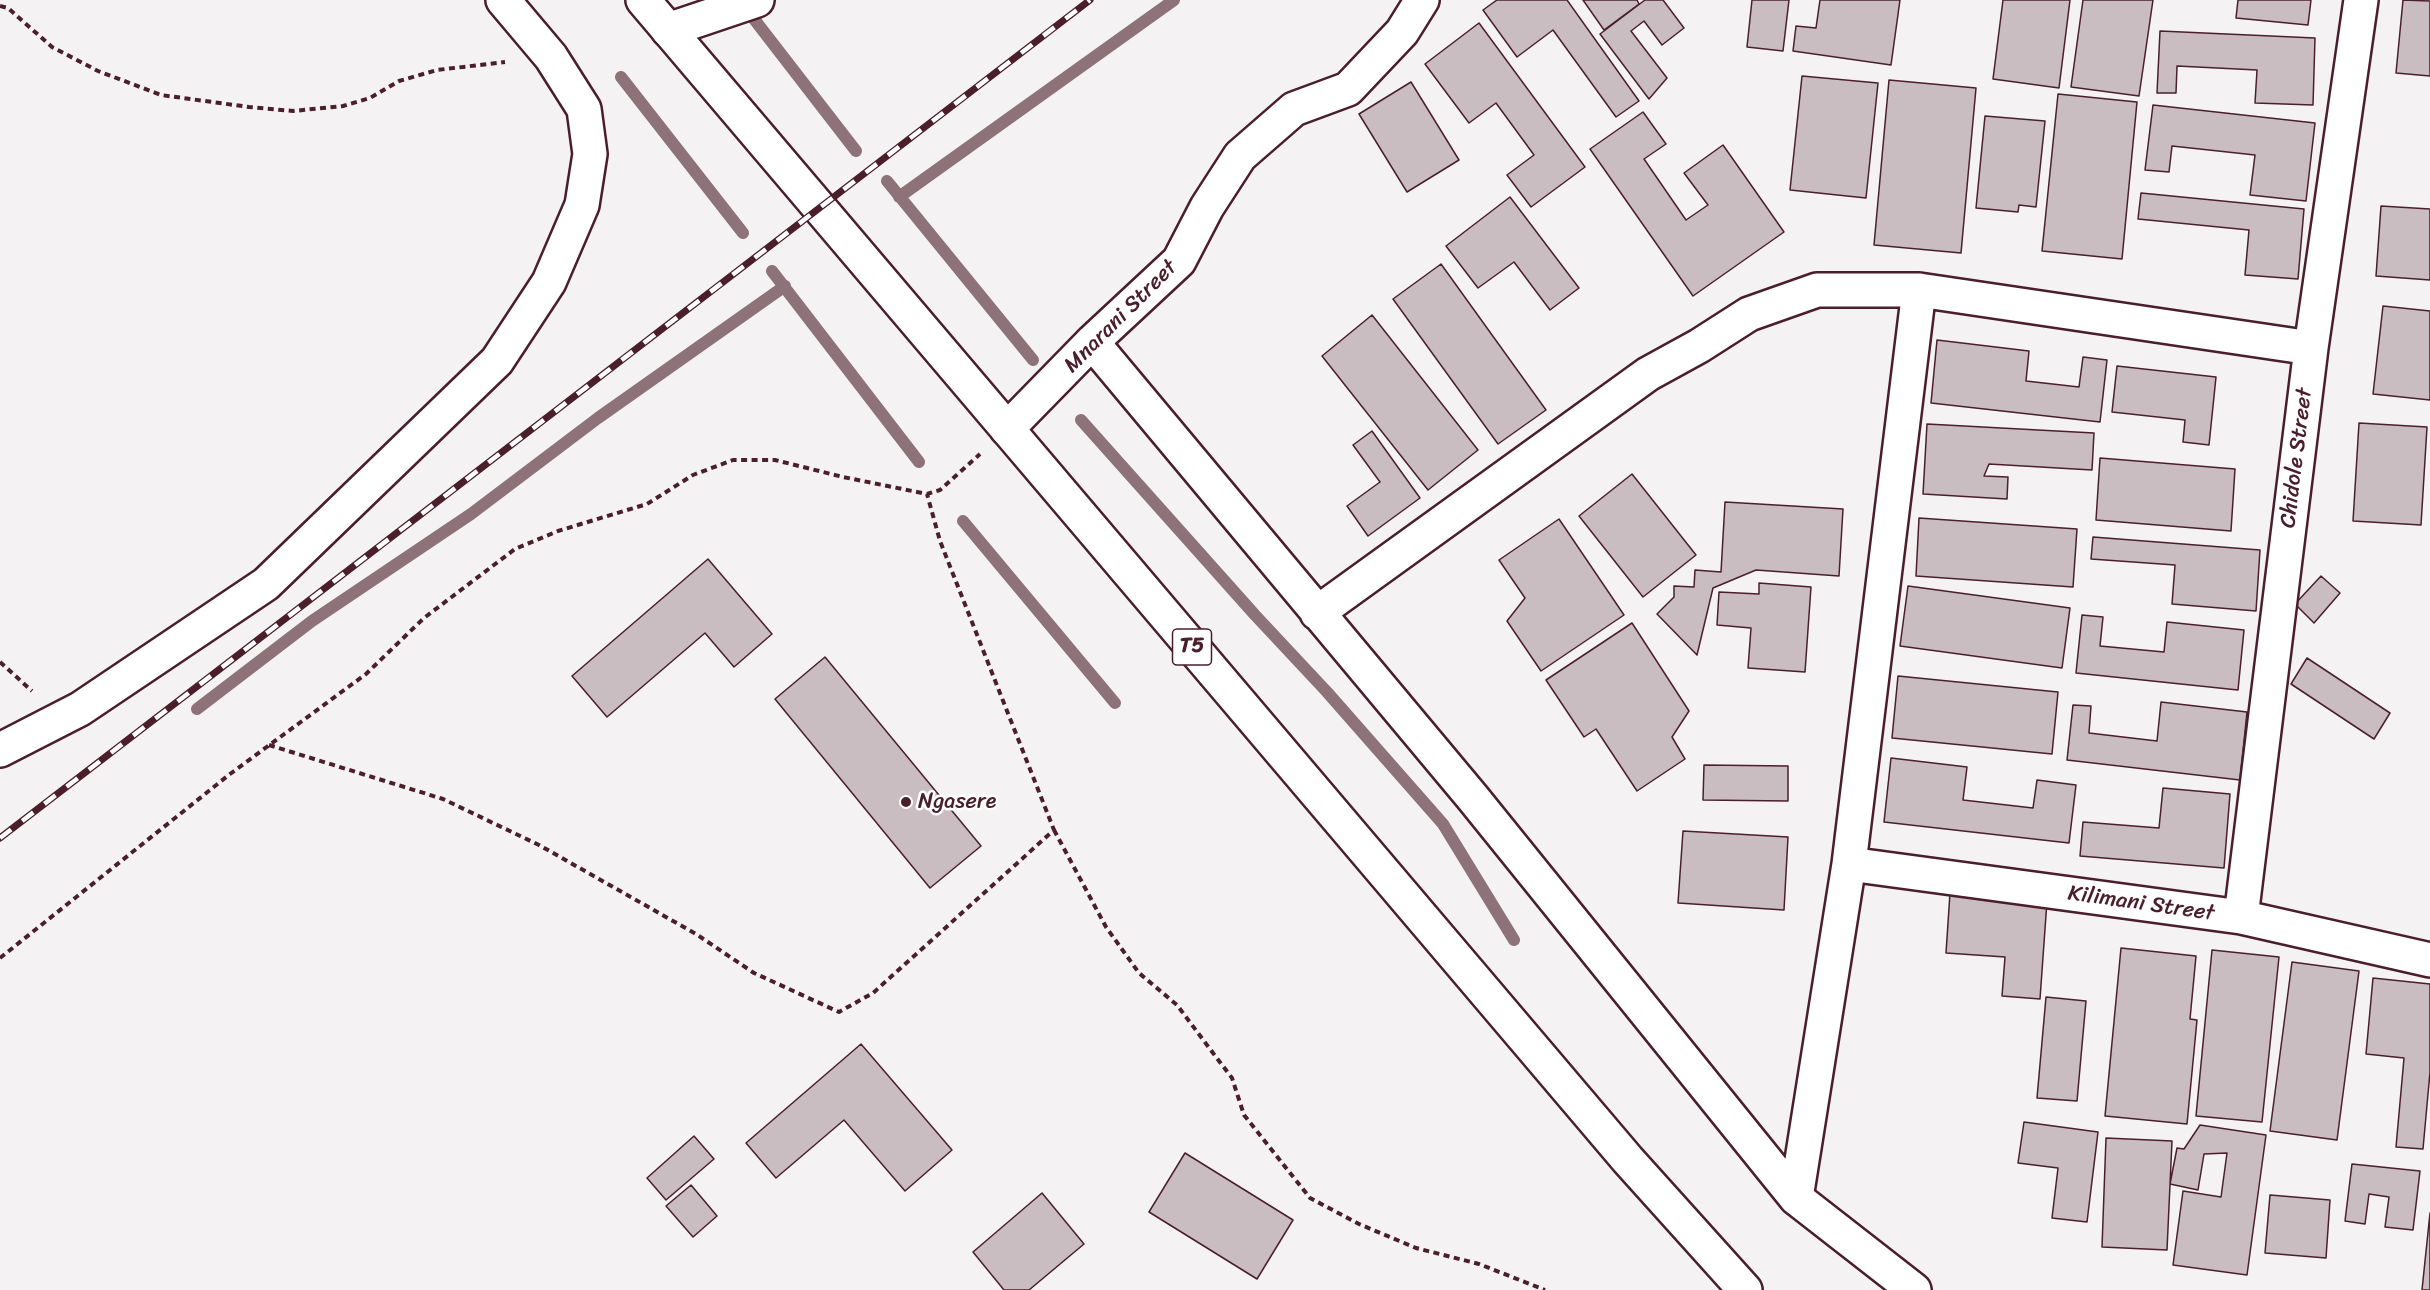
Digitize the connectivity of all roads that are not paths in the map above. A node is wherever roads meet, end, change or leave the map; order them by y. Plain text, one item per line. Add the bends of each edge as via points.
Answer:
1 (503, 0) edge
2 (643, 0) edge
3 (757, 0) edge
4 (1422, 0) edge
5 (2361, 0) edge
6 (668, 30) junction
7 (1919, 290) junction
8 (1092, 342) junction
9 (2311, 348) junction
10 (1007, 429) junction
11 (1317, 613) junction
12 (0, 750) edge
13 (1849, 864) junction
14 (2241, 917) junction
15 (2430, 960) edge
16 (1796, 1198) junction
17 (1744, 1290) edge
18 (1914, 1290) edge

1 - 12 main road via 551,57 584,109 590,154 582,205 549,282 497,361 266,584 80,709
2 - 6 main road, T5
3 - 6 main road
4 - 8 main road, Mnarani Street via 1402,32 1348,89 1294,109 1240,156 1179,261
5 - 9 main road, Chidole Street
6 - 10 main road, T5
7 - 9 main road
7 - 11 main road via 1817,290 1749,314 1648,374
7 - 13 main road
8 - 10 main road, Mnarani Street
8 - 11 main road
9 - 14 main road, Chidole Street
10 - 17 main road, T5 via 1628,1160
11 - 16 main road via 1473,798
13 - 14 main road, Kilimani Street
13 - 16 main road
14 - 15 main road, Kilimani Street
16 - 18 main road

